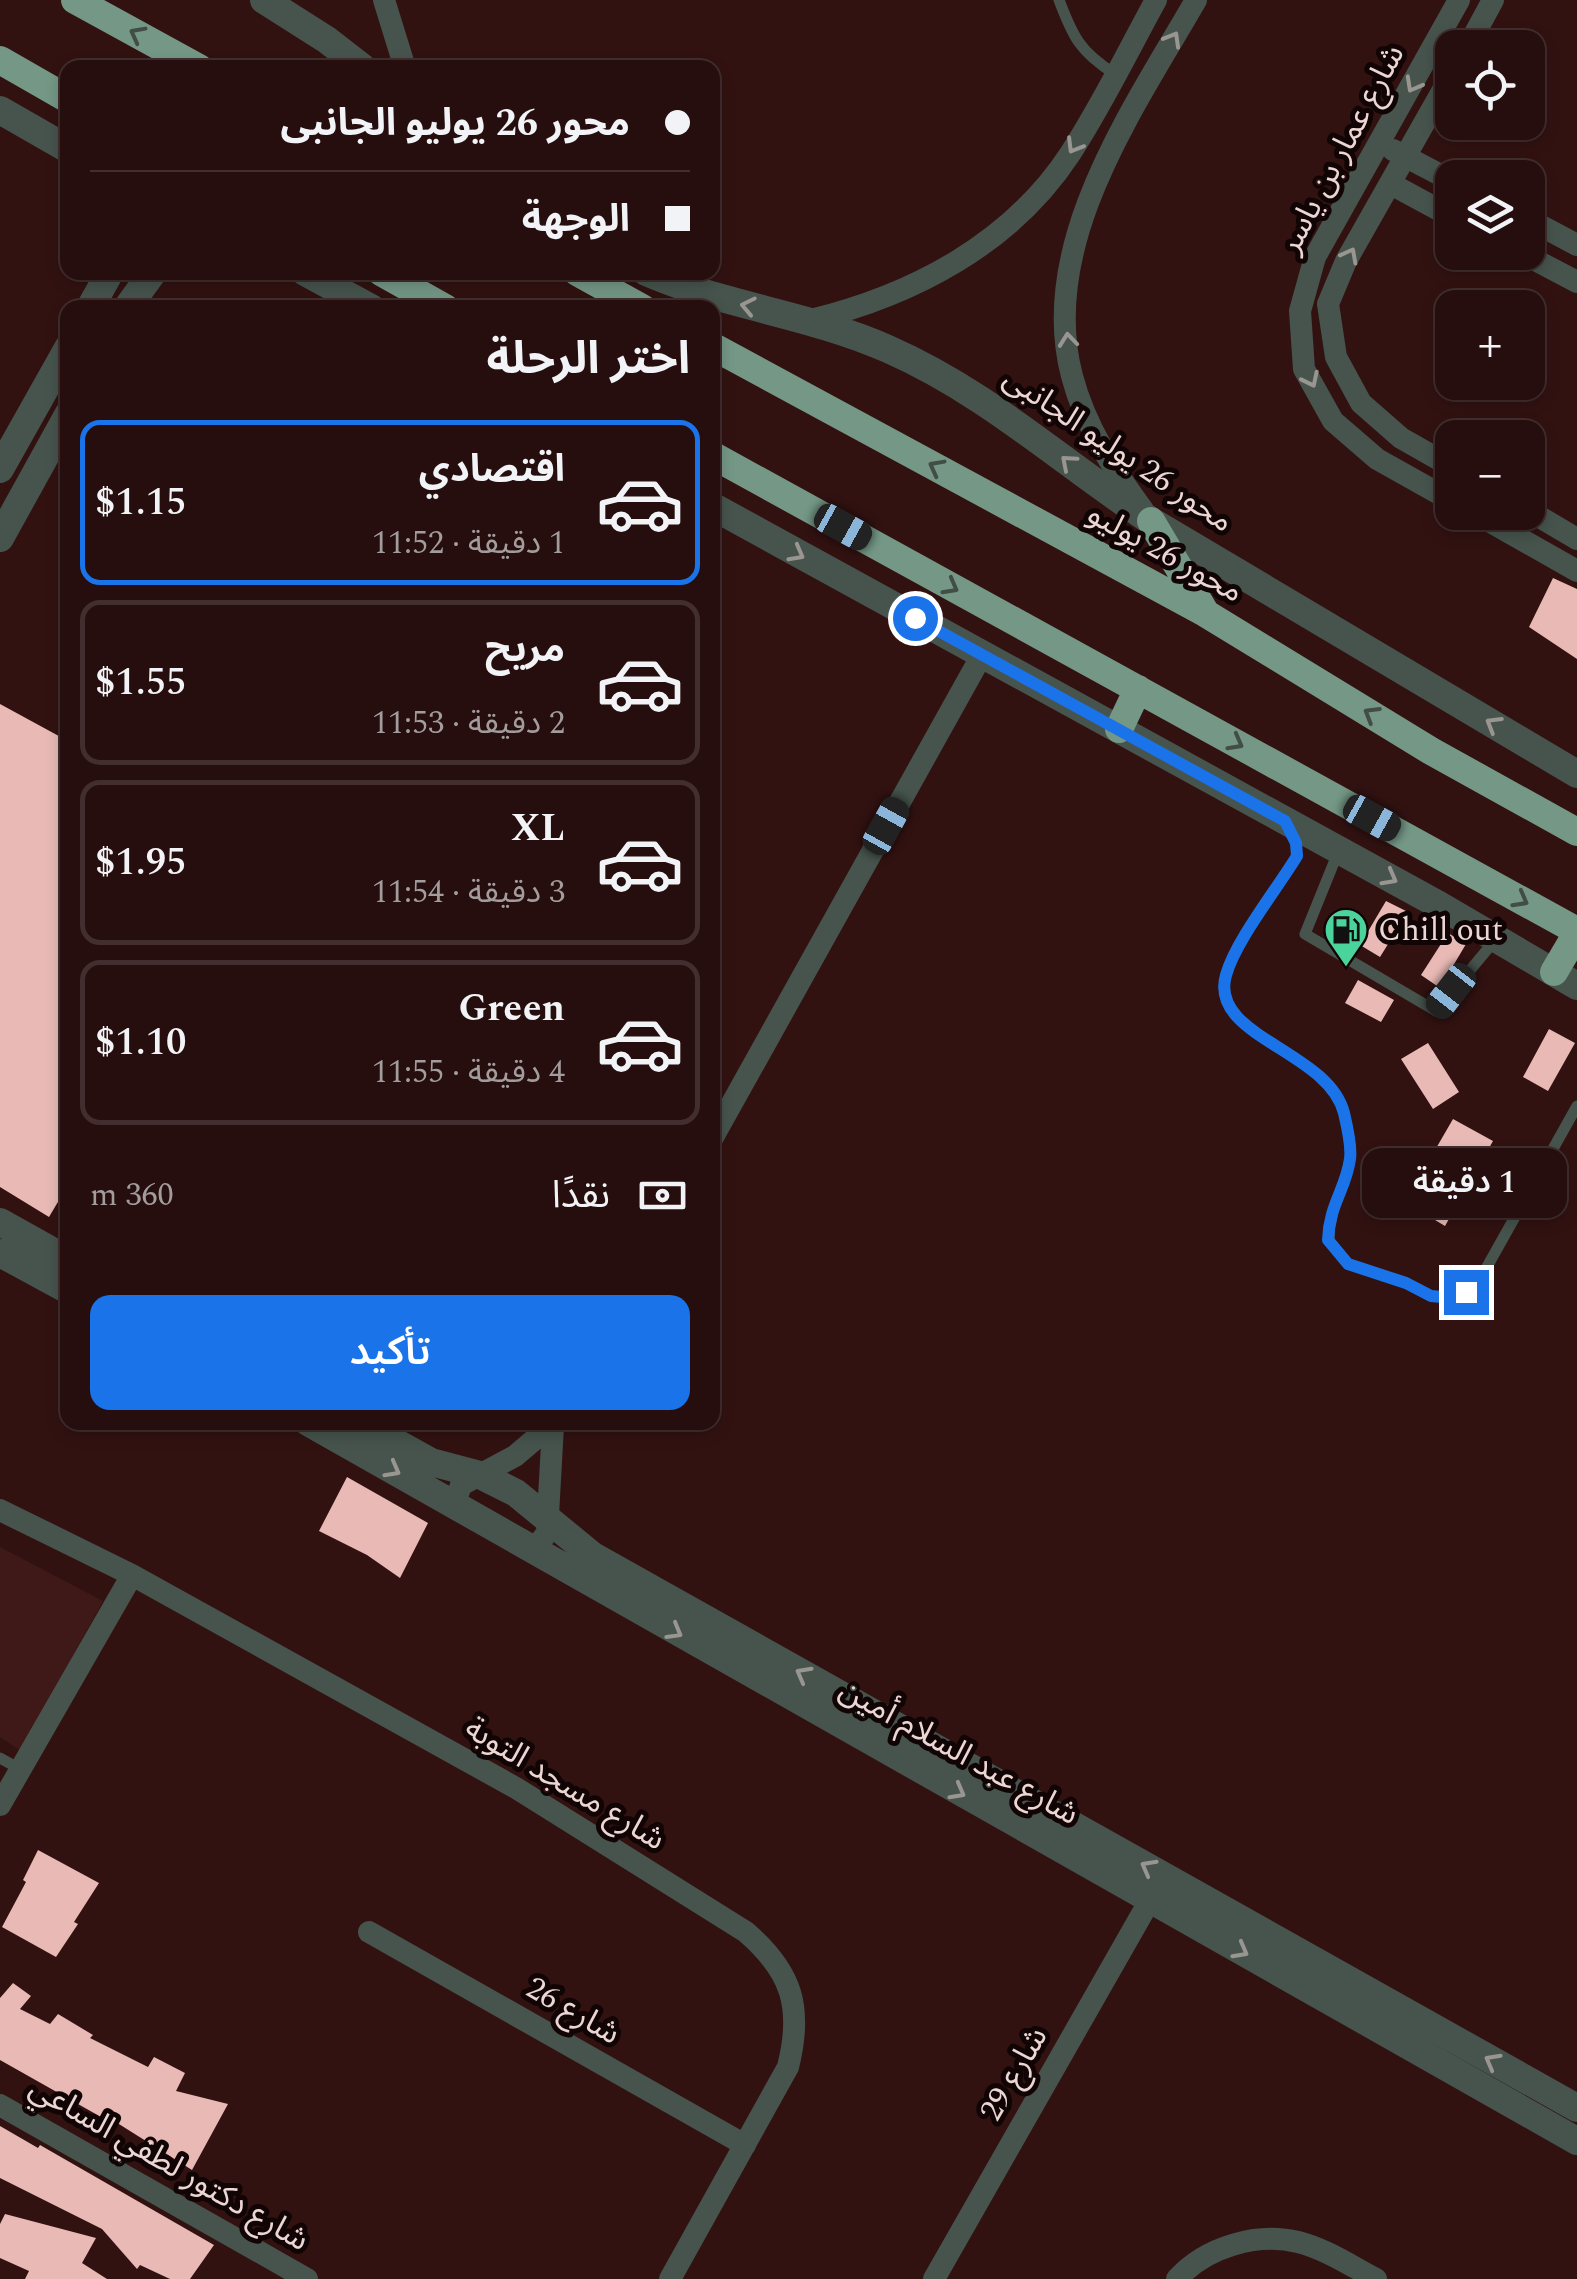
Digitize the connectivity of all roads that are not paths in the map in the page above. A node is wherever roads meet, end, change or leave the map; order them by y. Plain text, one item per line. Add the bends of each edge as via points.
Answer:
1 (75, 0) edge
2 (264, 0) edge
3 (384, 0) edge
4 (1059, 0) edge
5 (1156, 0) edge
6 (1196, 0) edge
7 (1460, 0) edge
8 (1493, 0) edge
9 (1477, 30) edge
10 (0, 60) edge
11 (185, 60) edge
12 (353, 60) edge
13 (402, 60) edge
14 (1115, 74) junction
15 (1145, 89) junction
16 (60, 94) edge
17 (1435, 105) edge
18 (0, 110) edge
19 (1381, 143) junction
20 (60, 144) edge
21 (1407, 157) junction
22 (1435, 171) edge
23 (1391, 184) junction
24 (1435, 208) edge
25 (1545, 228) edge
26 (1577, 245) edge
27 (1545, 265) edge
28 (320, 280) edge
29 (395, 280) edge
30 (591, 280) edge
31 (669, 280) edge
32 (1577, 282) edge
33 (356, 300) edge
34 (431, 300) edge
35 (628, 300) edge
36 (812, 320) junction
37 (720, 350) edge
38 (60, 362) edge
39 (60, 430) edge
40 (1435, 457) edge
41 (720, 459) edge
42 (0, 468) edge
43 (1435, 471) edge
44 (1421, 484) junction
45 (1435, 492) edge
46 (720, 510) edge
47 (1545, 520) edge
48 (1151, 521) junction
49 (1505, 530) edge
50 (0, 538) edge
51 (1577, 539) edge
52 (1577, 571) edge
53 (1205, 613) junction
54 (983, 653) junction
55 (1138, 689) junction
56 (1119, 729) junction
57 (1577, 774) edge
58 (1285, 821) junction
59 (1577, 832) edge
60 (1339, 850) junction
61 (1577, 932) edge
62 (1496, 939) junction
63 (1565, 979) edge
64 (1577, 1106) edge
65 (720, 1126) edge
66 (0, 1222) edge
67 (0, 1253) edge
68 (60, 1256) edge
69 (60, 1286) edge
70 (322, 1430) edge
71 (374, 1430) edge
72 (547, 1430) edge
73 (554, 1430) edge
74 (480, 1476) junction
75 (454, 1503) junction
76 (0, 1510) edge
77 (547, 1518) junction
78 (527, 1546) junction
79 (132, 1575) junction
80 (897, 1742) junction
81 (10, 1764) edge
82 (0, 1805) edge
83 (1150, 1900) junction
84 (369, 1932) dead end
85 (0, 2105) edge
86 (1577, 2108) edge
87 (1577, 2141) edge
88 (745, 2146) junction
89 (307, 2279) edge
90 (670, 2279) edge
91 (934, 2279) edge
92 (1177, 2279) edge
93 (1376, 2279) edge

11 -> 1 highway
2 - 12 street
3 - 13 street
4 - 14 lane via 1078,45
5 - 14 street
15 -> 6 street
7 -> 19 street, شارع عمار بن ياسر
8 - 9 street
10 - 16 highway
14 - 15 street
14 -> 36 street via 1052,179 988,241 908,288
48 -> 15 street via 1090,425 1071,374 1066,321 1069,268 1082,216
17 - 21 street, شارع عمار بن ياسر
18 - 20 street
19 - 21 street
19 -> 44 street, شارع عمار بن ياسر via 1316,257 1300,311 1304,369 1333,421 1377,459
21 - 22 street
21 - 23 street, شارع عمار بن ياسر
23 - 24 street
40 -> 23 street, شارع عمار بن ياسر via 1362,403 1336,357 1328,304
25 - 26 street
27 - 32 street
28 - 33 street
29 - 34 highway
30 - 35 highway
36 -> 31 street, محور 26 يوليو الجانبى
48 -> 36 street, محور 26 يوليو الجانبى via 974,394 888,348
53 -> 37 highway, محور 26 يوليو
38 - 42 street
39 - 50 street
41 -> 55 highway
43 - 44 street
44 - 45 street, شارع عمار بن ياسر
46 -> 54 street
47 - 51 street
48 - 53 highway
57 -> 48 street, محور 26 يوليو الجانبى
49 - 52 street
59 -> 53 highway, محور 26 يوليو
54 - 56 street
54 - 65 street
55 - 56 highway
55 -> 61 highway
56 - 58 street
58 - 60 street
58 - 64 lane via 1297,856 1233,956 1224,997 1249,1030 1312,1067 1338,1097 1351,1157 1328,1240 1348,1264 1431,1296 1466,1292 1484,1274
60 -> 62 street
60 - 62 lane via 1305,934 1436,1010
61 - 63 highway
62 - 63 street
66 - 68 street
67 - 69 street
70 -> 75 street, شارع عبد السلام أمين
71 - 74 street, شارع عبد السلام أمين via 432,1462
72 - 74 street
73 - 77 street
74 - 75 street via 458,1489
74 - 77 street, شارع عبد السلام أمين
75 - 78 street, شارع عبد السلام أمين
76 - 79 street, شارع مسجد التوبة
77 - 78 street via 544,1538
80 -> 77 street, شارع عبد السلام أمين via 593,1556
78 -> 80 street, شارع عبد السلام أمين
79 - 81 street
79 - 88 street, شارع مسجد التوبة via 516,1788 768,1952 785,1977 795,2037 788,2066
80 -> 83 street, شارع عبد السلام أمين
86 -> 80 street, شارع عبد السلام أمين
81 - 82 street
83 -> 87 street, شارع عبد السلام أمين
83 - 91 street, شارع 29
84 - 88 street, شارع 26
85 - 89 street, شارع دكتور لطفي الساعي
88 - 90 street, شارع مسجد التوبة
92 - 93 street via 1210,2254 1268,2239 1298,2242

